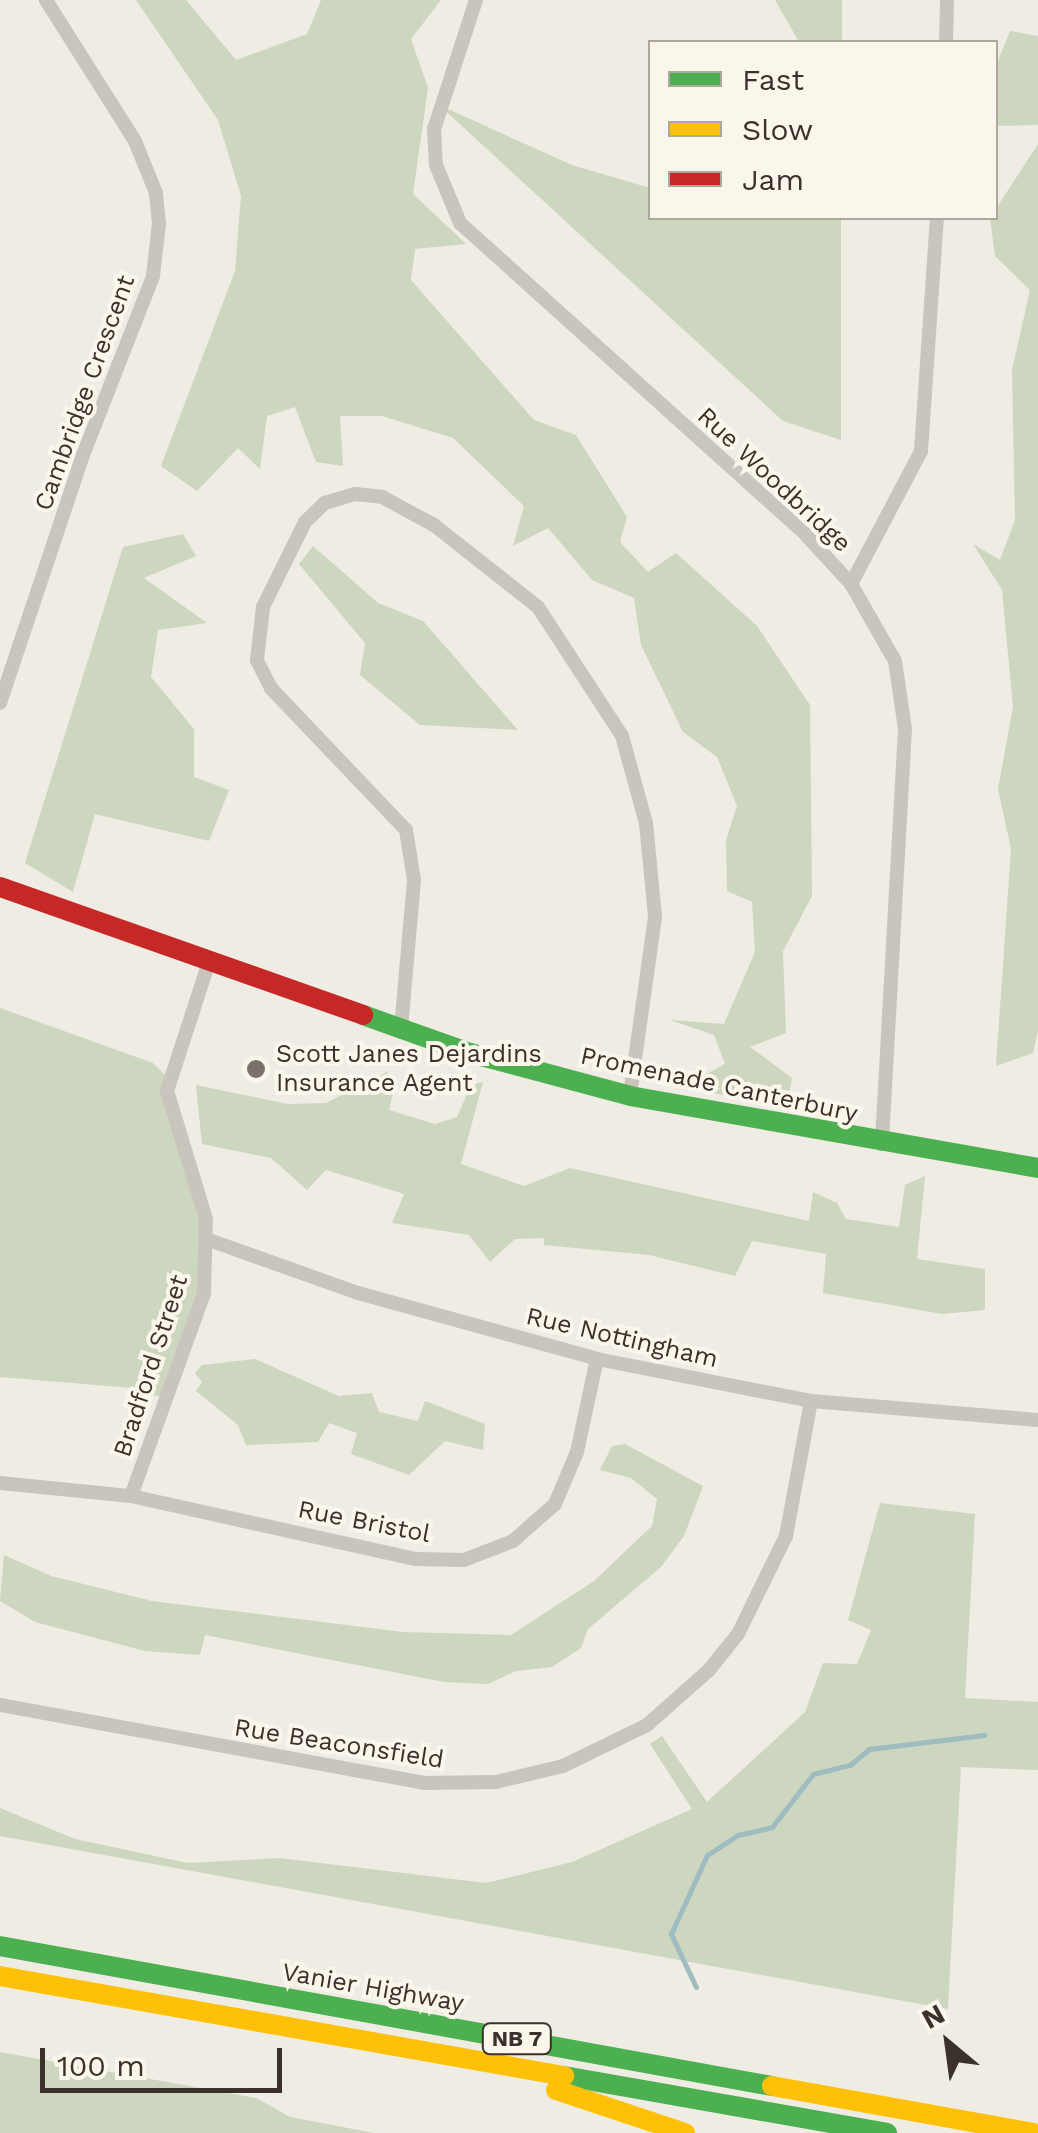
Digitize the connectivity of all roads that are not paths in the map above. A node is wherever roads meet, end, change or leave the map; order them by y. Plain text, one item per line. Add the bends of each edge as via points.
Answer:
1 (46, 0) edge
2 (476, 0) edge
3 (948, 0) edge
4 (946, 40) edge
5 (938, 220) edge
6 (851, 584) junction
7 (7, 662) edge
8 (0, 702) edge
9 (0, 887) edge
10 (210, 962) junction
11 (401, 1030) junction
12 (630, 1096) junction
13 (882, 1144) junction
14 (1038, 1168) edge
15 (208, 1240) junction
16 (596, 1359) junction
17 (811, 1401) junction
18 (1038, 1420) edge
19 (0, 1483) edge
20 (132, 1496) junction
21 (0, 1706) edge
22 (0, 1946) edge
23 (0, 1976) edge
24 (470, 2064) junction
25 (685, 2133) edge
26 (887, 2133) edge
27 (1034, 2133) edge

1 - 7 street, Cambridge Crescent via 134,141 156,193 159,223 153,276
2 - 6 street, Rue Woodbridge via 434,129 436,165 460,222 806,535
3 - 4 street
5 - 6 street via 921,451
6 - 13 street, Rue Woodbridge via 894,661 904,714
7 - 8 street, Cambridge Crescent
9 - 10 main road, Promenade Canterbury
10 - 11 main road, Promenade Canterbury
10 - 15 street, Bradford Street via 166,1091
11 - 12 main road, Promenade Canterbury
11 - 12 street via 414,880 406,830 271,688 257,660 264,607 305,522 326,503 356,494 382,497 434,525 538,608 622,736 646,823 655,917
12 - 13 main road, Promenade Canterbury
13 - 14 main road, Promenade Canterbury
15 - 16 street, Rue Nottingham via 358,1293
15 - 20 street, Bradford Street via 204,1293
16 - 17 street, Rue Nottingham
16 - 20 street, Rue Bristol via 577,1452 555,1504 513,1542 464,1560 416,1558
17 - 18 street, Rue Nottingham
17 - 21 street, Rue Beaconsfield via 786,1536 738,1634 647,1725 563,1766 496,1782 423,1783
19 - 20 street, Rue Bristol
22 - 27 main road, Vanier Highway / NB 7
23 - 24 main road, NB 7
24 - 25 main road
24 - 26 main road, NB 7

